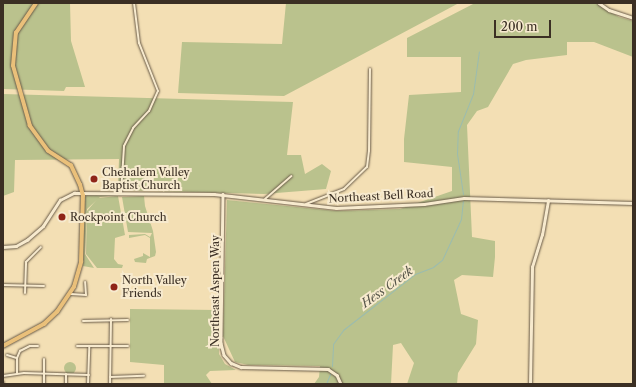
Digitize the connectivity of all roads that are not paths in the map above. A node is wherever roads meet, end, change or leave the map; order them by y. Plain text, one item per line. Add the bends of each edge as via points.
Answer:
1 (36, 3) edge
2 (134, 3) edge
3 (599, 3) edge
4 (633, 18) edge
5 (370, 69) dead end
6 (291, 176) dead end
7 (82, 193) junction
8 (121, 193) junction
9 (223, 194) junction
10 (265, 198) junction
11 (548, 201) junction
12 (633, 203) edge
13 (305, 205) junction
14 (3, 247) edge
15 (41, 247) dead end
16 (85, 282) dead end
17 (3, 285) edge
18 (26, 285) junction
19 (44, 286) dead end
20 (25, 293) dead end
21 (71, 294) junction
22 (112, 320) junction
23 (128, 320) dead end
24 (83, 321) dead end
25 (3, 346) edge
26 (38, 346) dead end
27 (77, 346) dead end
28 (89, 346) junction
29 (111, 346) junction
30 (128, 346) dead end
31 (7, 356) dead end
32 (17, 358) junction
33 (44, 359) dead end
34 (17, 373) junction
35 (44, 374) junction
36 (66, 374) junction
37 (3, 375) edge
38 (88, 375) junction
39 (144, 376) dead end
40 (110, 377) junction
41 (44, 384) edge
42 (66, 384) edge
43 (88, 384) edge
44 (110, 384) edge
45 (341, 384) edge
46 (530, 384) edge

1 - 7 main road via 16,33 13,66 30,126 48,151 71,166
2 - 8 street via 139,43 158,91 149,111 133,128 124,146
3 - 4 main road via 609,10
5 - 13 street via 367,167 344,189
6 - 10 street
7 - 8 main road, Northeast Bell Road
7 - 14 main road, Northeast Bell Road via 64,197 43,226 21,244
7 - 21 main road via 81,262
8 - 9 main road, Northeast Bell Road
9 - 10 main road, Northeast Bell Road
9 - 45 main road, Northeast Aspen Way via 220,343 224,355 241,367 328,370 337,375
10 - 13 main road, Northeast Bell Road
11 - 12 main road, Northeast Bell Road
11 - 13 main road, Northeast Bell Road via 476,198 346,208
11 - 46 main road via 542,235 532,267
15 - 18 street via 26,262
16 - 21 street via 86,295
17 - 18 street
18 - 19 street
18 - 20 street
21 - 25 main road via 51,318
22 - 23 street
22 - 24 street
22 - 29 street
26 - 32 street via 23,349
27 - 28 street
28 - 29 street
28 - 38 street
29 - 30 street
29 - 40 street
31 - 32 street
32 - 34 street
33 - 35 street
34 - 35 street
34 - 37 street
35 - 36 street
35 - 41 street
36 - 38 street
36 - 42 street
38 - 43 street
39 - 40 street
40 - 44 street

